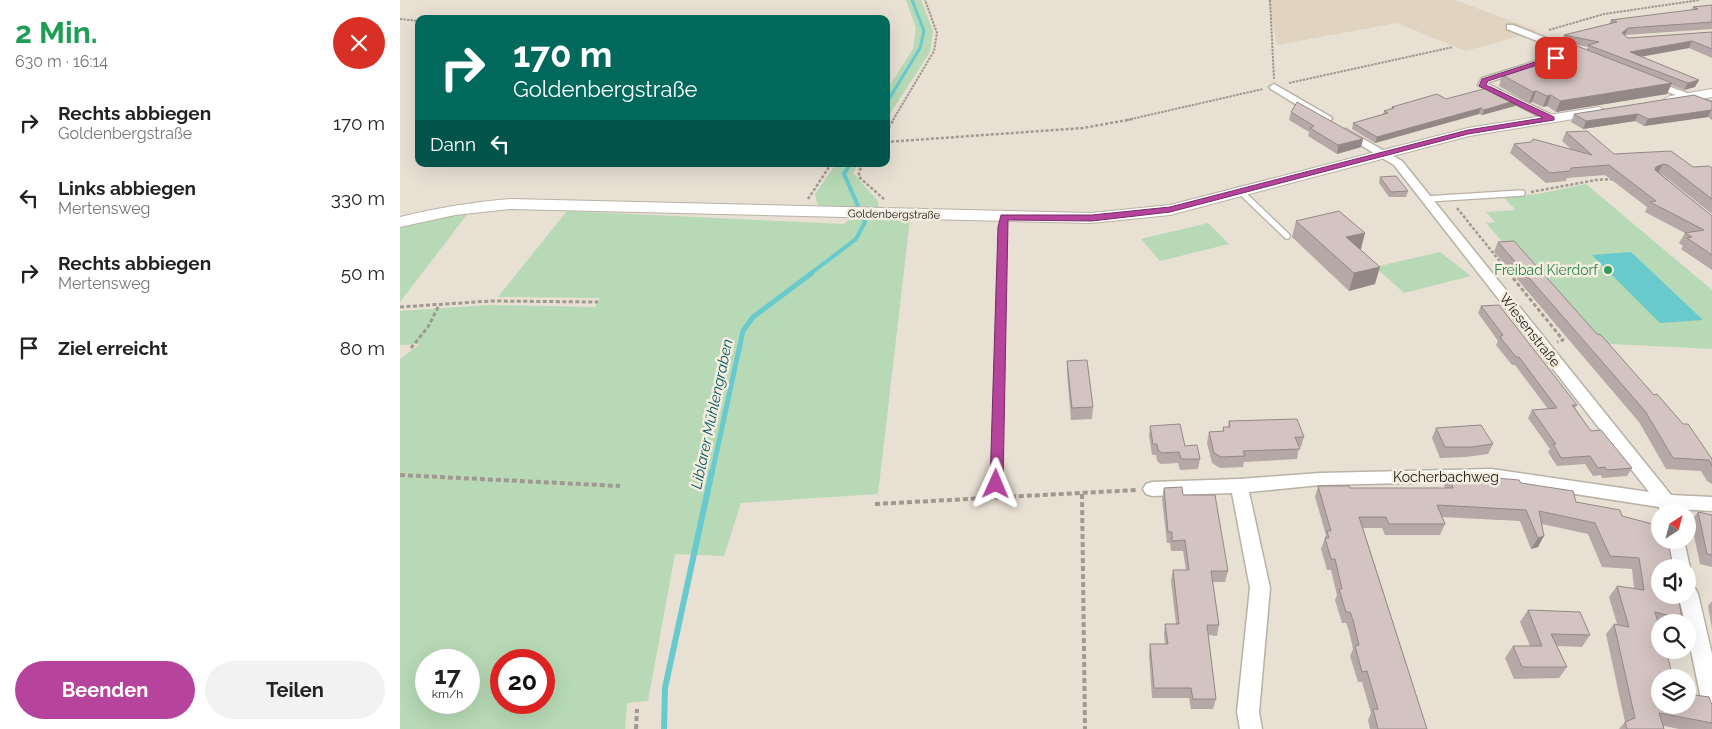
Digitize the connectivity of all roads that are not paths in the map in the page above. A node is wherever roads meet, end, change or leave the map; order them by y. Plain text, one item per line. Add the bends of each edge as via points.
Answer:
1 (1510, 28) dead end
2 (1574, 52) junction
3 (1591, 59) edge
4 (1641, 79) edge
5 (1274, 87) road end
6 (1712, 93) edge
7 (1690, 97) junction
8 (1660, 102) edge
9 (1712, 105) edge
10 (1611, 109) edge
11 (1552, 119) junction
12 (1382, 154) junction
13 (1239, 190) junction
14 (1522, 193) road end
15 (1427, 200) junction
16 (1004, 217) junction
17 (400, 222) edge
18 (1287, 236) dead end
19 (996, 484) dead end
20 (1239, 486) junction
21 (1152, 489) road end
22 (1651, 504) edge
23 (1665, 504) edge
24 (1712, 504) edge
25 (1696, 505) edge
26 (1690, 604) edge
27 (1712, 700) edge
28 (1251, 729) edge

1 - 2 street
2 - 3 street
2 - 11 street via 1484,80 1482,86
4 - 7 street
5 - 12 street
6 - 7 street
7 - 8 street
7 - 9 street
10 - 11 street, Goldenbergstraße
11 - 12 street, Goldenbergstraße via 1468,132
12 - 13 street, Goldenbergstraße
12 - 15 street, Wiesenstraße via 1398,163
13 - 16 street, Goldenbergstraße via 1170,210 1126,216
13 - 18 lane
14 - 15 lane
15 - 23 street, Wiesenstraße
16 - 17 street, Goldenbergstraße via 510,204 473,206
16 - 19 lane
20 - 21 street, Kocherbachweg
20 - 22 street, Kocherbachweg via 1320,479 1492,475
20 - 28 street via 1260,588 1248,712
24 - 25 street, Kocherbachweg
26 - 27 street

